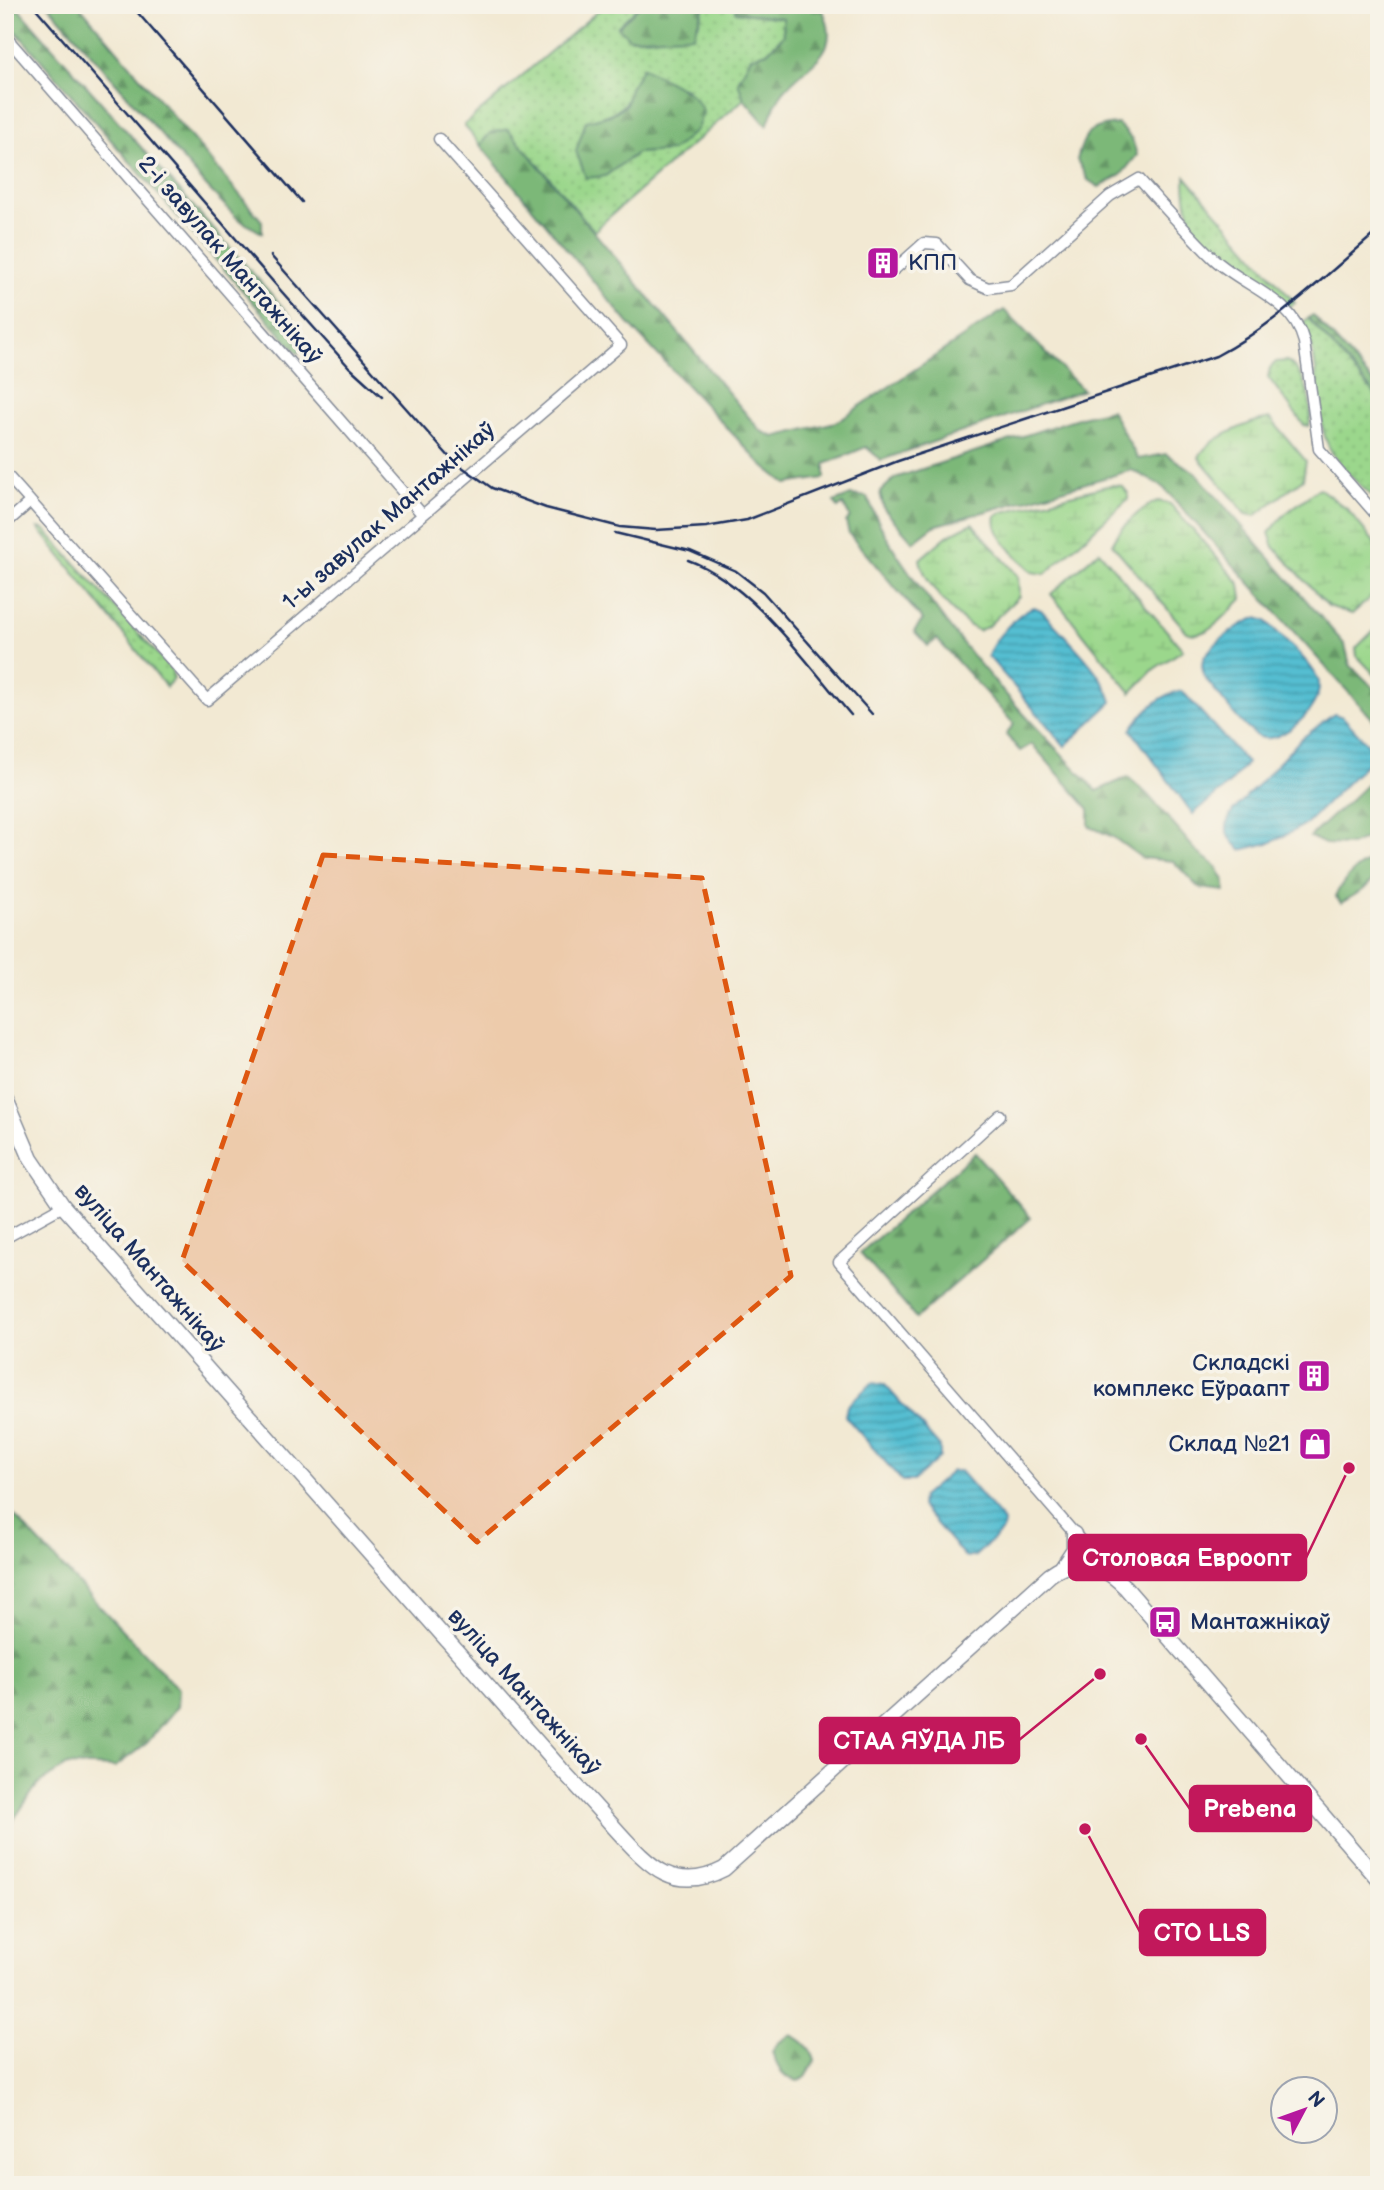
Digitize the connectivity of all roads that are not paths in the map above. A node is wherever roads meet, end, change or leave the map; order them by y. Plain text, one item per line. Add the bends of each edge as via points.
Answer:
1 (5, 36) edge
2 (439, 139) dead end
3 (895, 269) dead end
4 (5, 472) edge
5 (30, 502) junction
6 (422, 513) junction
7 (1379, 518) edge
8 (5, 524) edge
9 (5, 1098) edge
10 (1000, 1115) dead end
11 (63, 1206) junction
12 (5, 1238) edge
13 (1074, 1534) junction
14 (1062, 1567) junction
15 (1108, 1572) junction
16 (1379, 1880) edge

1 - 6 street, 2-і завулак Мантажнікаў
2 - 6 street, 1-ы завулак Мантажнікаў via 621,345
3 - 7 street via 924,243 937,244 970,280 988,288 1011,285 1110,196 1139,179 1215,259 1286,309 1301,330 1319,449
4 - 5 street, 1-ы завулак Мантажнікаў
5 - 6 street, 1-ы завулак Мантажнікаў via 207,700
5 - 8 street
9 - 11 street, вуліца Мантажнікаў via 32,1159
10 - 13 street via 839,1262
11 - 12 street
11 - 14 street, вуліца Мантажнікаў via 561,1769 641,1856 665,1874 698,1878 724,1869
13 - 14 street via 1074,1549
13 - 15 street
14 - 15 street via 1084,1564
15 - 16 street

